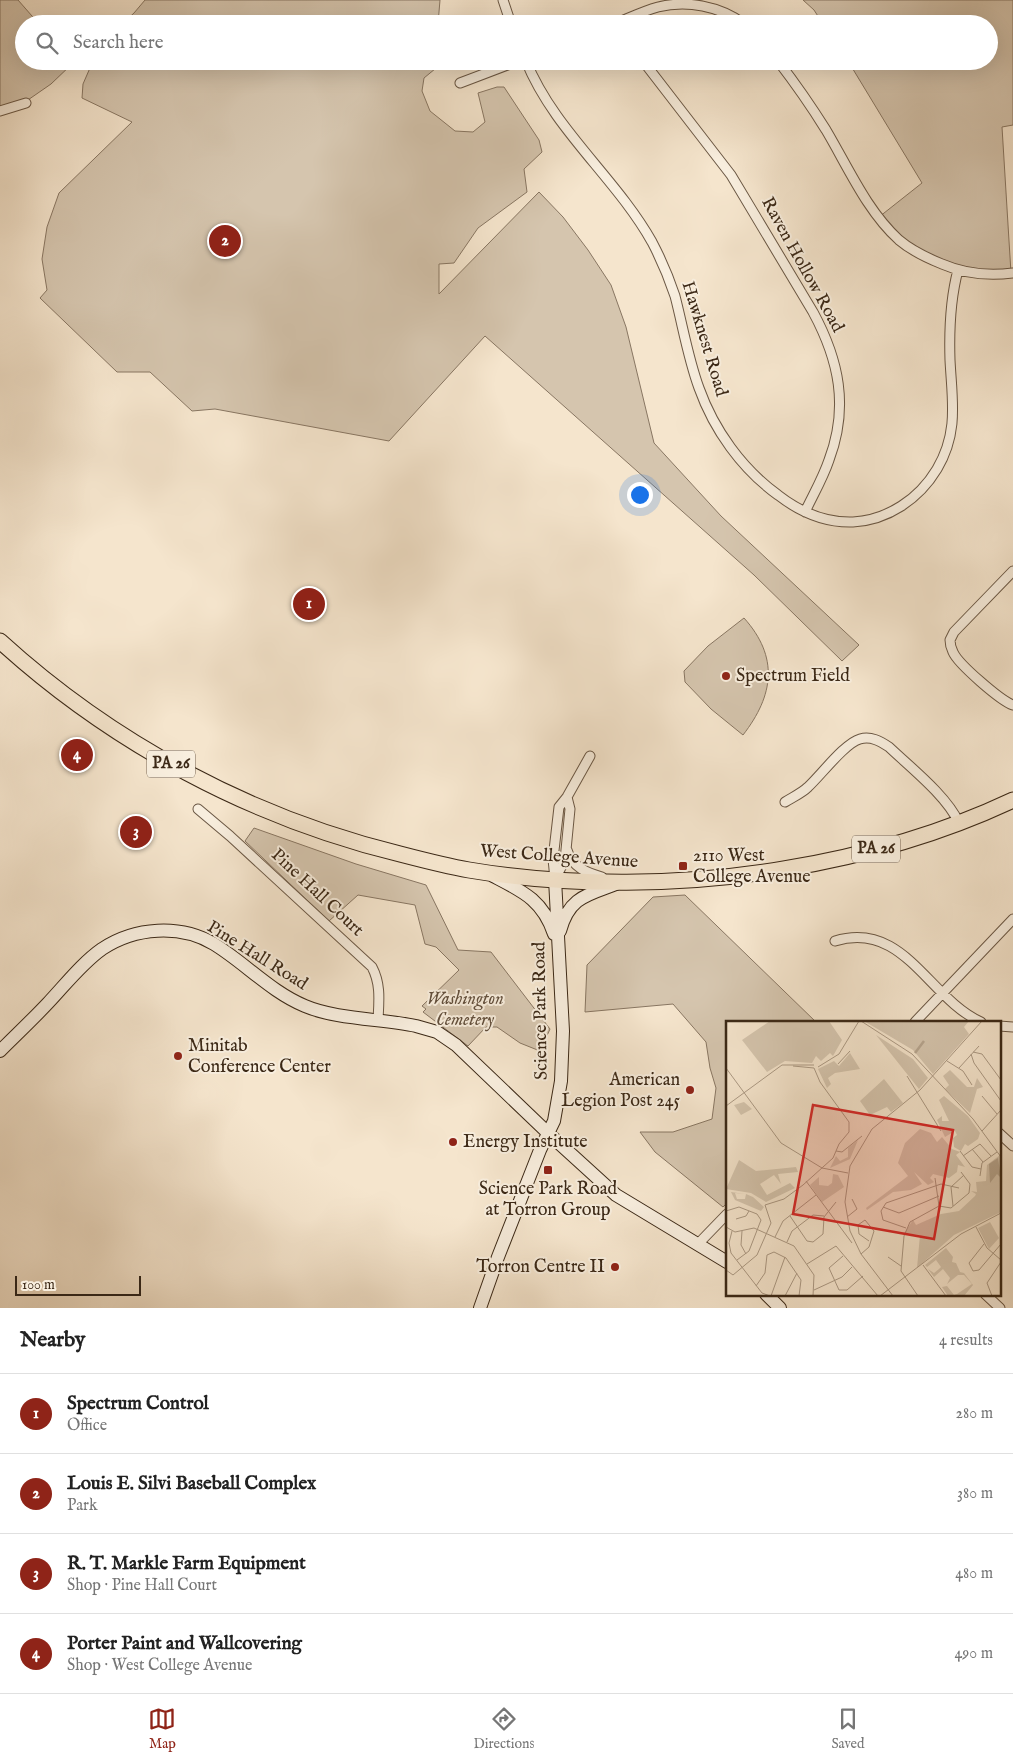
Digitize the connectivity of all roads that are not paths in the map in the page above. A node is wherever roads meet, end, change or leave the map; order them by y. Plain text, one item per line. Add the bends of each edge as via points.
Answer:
1 (503, 0) edge
2 (714, 4) edge
3 (508, 15) edge
4 (639, 15) edge
5 (731, 15) edge
6 (494, 70) edge
7 (530, 70) edge
8 (650, 70) edge
9 (785, 70) edge
10 (460, 83) dead end
11 (26, 103) dead end
12 (0, 111) edge
13 (958, 270) junction
14 (1013, 273) edge
15 (805, 512) junction
16 (1013, 571) edge
17 (0, 641) edge
18 (1013, 705) edge
19 (590, 756) dead end
20 (567, 797) junction
21 (1013, 800) edge
22 (785, 802) dead end
23 (198, 809) dead end
24 (959, 823) junction
25 (566, 845) junction
26 (487, 873) junction
27 (555, 879) junction
28 (622, 881) junction
29 (1013, 920) edge
30 (835, 942) dead end
31 (558, 948) junction
32 (942, 994) junction
33 (378, 1020) junction
34 (916, 1021) edge
35 (979, 1021) edge
36 (1000, 1026) edge
37 (1013, 1027) edge
38 (0, 1051) edge
39 (549, 1134) junction
40 (1000, 1134) edge
41 (1013, 1146) edge
42 (726, 1215) edge
43 (697, 1244) junction
44 (726, 1261) edge
45 (768, 1296) edge
46 (987, 1296) edge
47 (480, 1308) edge
48 (780, 1308) edge
49 (1000, 1308) edge

1 - 3 street
2 - 4 street via 667,5
2 - 5 street
6 - 10 street
7 - 15 street, Hawknest Road via 548,102 628,206 660,258 674,294 699,388 721,432 766,486
8 - 15 street, Raven Hollow Road via 731,175 813,312 832,354 839,391 838,427 827,466
9 - 13 street via 884,223 907,245
11 - 12 street
13 - 14 street via 993,275
13 - 15 street, Hawknest Road via 951,304 950,331 953,420 947,447 937,469 911,499 871,520 846,522 822,519
16 - 18 street via 950,640 954,655 993,693
17 - 26 main road, West College Avenue / PA 26 via 76,704 154,754 219,790 364,846
19 - 20 street
20 - 25 street via 570,809
20 - 27 street via 559,807 552,859
21 - 24 main road, West College Avenue / PA 26
22 - 24 street via 807,788 851,744 870,738 889,747 941,797
23 - 33 street, Pine Hall Court via 372,967 379,990
24 - 28 main road, West College Avenue / PA 26 via 826,862 691,881
25 - 27 street via 565,860
25 - 28 street via 571,860 581,869
26 - 27 main road, West College Avenue / PA 26
26 - 31 street via 533,899 548,921
27 - 28 main road, West College Avenue / PA 26
27 - 31 street, Science Park Road
28 - 31 street via 587,894 572,907 562,925
29 - 32 street
30 - 32 street via 862,938 892,946
31 - 39 street, Science Park Road via 563,1064 554,1122
32 - 34 street
32 - 35 street
33 - 38 street, Pine Hall Road via 307,1007 205,940 174,931 152,931 123,938 93,956
33 - 39 street, Pine Hall Road via 430,1029 445,1036
36 - 37 street
39 - 43 street, Pine Hall Road via 616,1194
39 - 47 street, Science Park Road
40 - 41 street
42 - 43 street
43 - 44 street, Pine Hall Road
45 - 48 street
46 - 49 street

